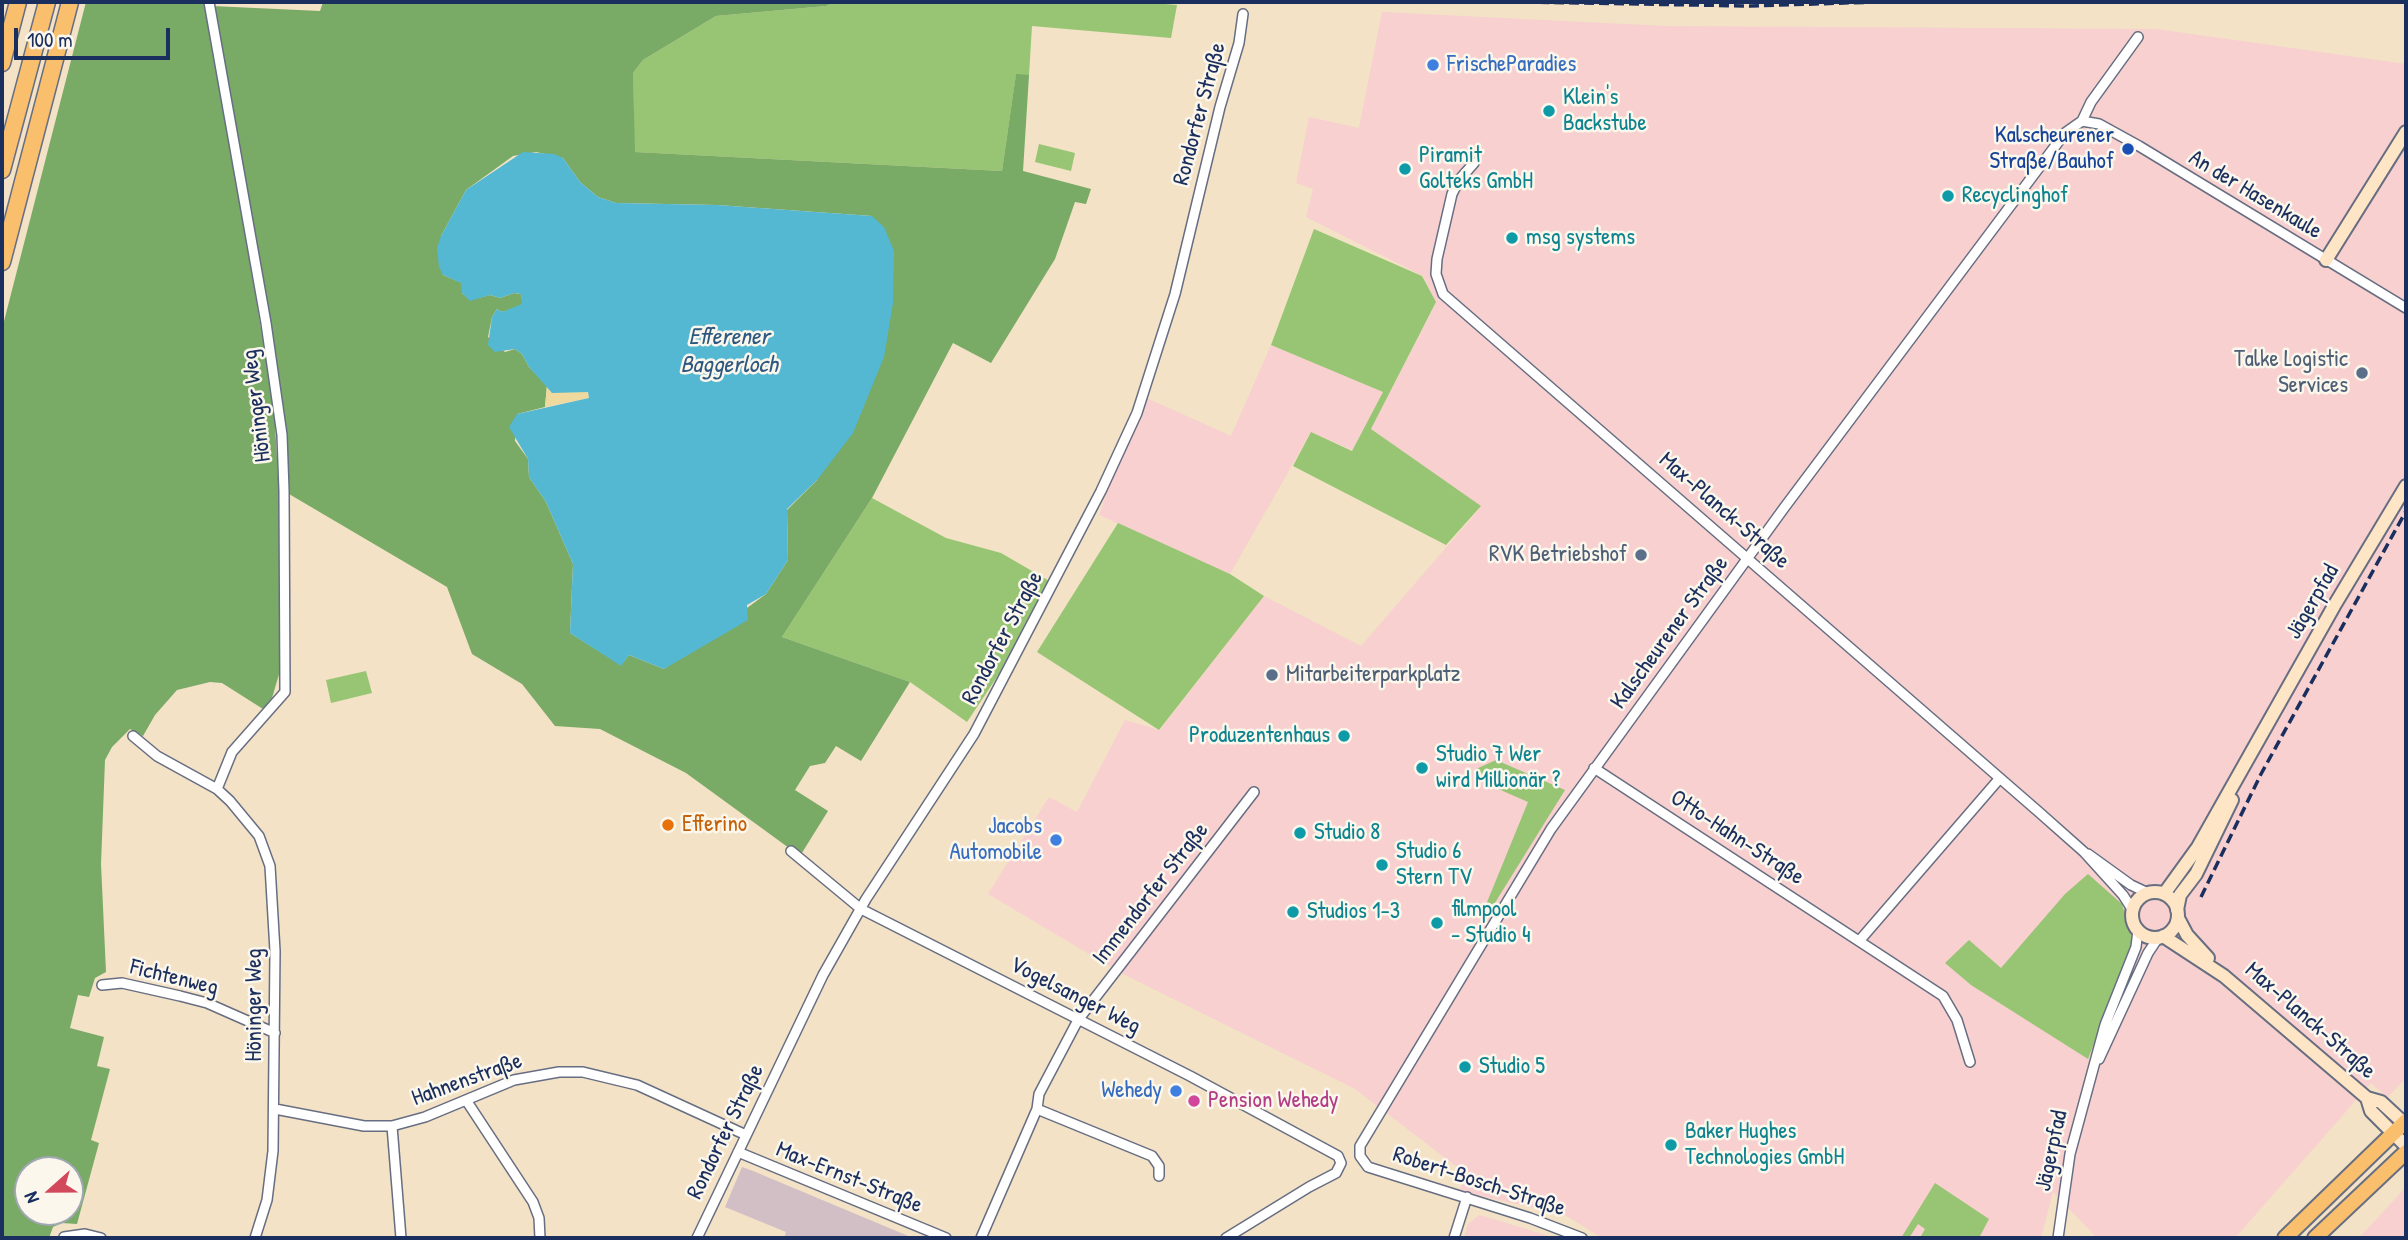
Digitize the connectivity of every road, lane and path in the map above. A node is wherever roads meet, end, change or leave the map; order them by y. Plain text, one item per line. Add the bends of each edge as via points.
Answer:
1 (18, 2) edge
2 (47, 2) edge
3 (70, 2) edge
4 (209, 2) edge
5 (1243, 14) dead end
6 (2138, 37) dead end
7 (2, 63) edge
8 (2082, 121) junction
9 (2406, 132) edge
10 (1474, 163) dead end
11 (2, 170) edge
12 (2326, 260) junction
13 (2, 262) edge
14 (2406, 308) edge
15 (2406, 486) edge
16 (1748, 559) junction
17 (133, 736) dead end
18 (2260, 740) junction
19 (1594, 768) junction
20 (2000, 778) junction
21 (217, 789) junction
22 (1254, 792) dead end
23 (791, 851) dead end
24 (2084, 852) junction
25 (2148, 893) junction
26 (2164, 894) junction
27 (861, 909) junction
28 (2132, 909) junction
29 (2177, 914) junction
30 (2137, 930) junction
31 (2161, 937) junction
32 (1860, 940) junction
33 (2224, 976) junction
34 (102, 985) dead end
35 (1078, 1020) junction
36 (275, 1033) junction
37 (1970, 1062) dead end
38 (2092, 1073) junction
39 (466, 1100) junction
40 (275, 1109) junction
41 (1037, 1109) junction
42 (392, 1126) junction
43 (2402, 1126) edge
44 (746, 1135) junction
45 (2406, 1146) edge
46 (738, 1152) junction
47 (2406, 1152) edge
48 (1363, 1164) joint
49 (1159, 1175) dead end
50 (1467, 1197) junction
51 (64, 1237) edge
52 (100, 1238) edge
53 (255, 1238) edge
54 (401, 1238) edge
55 (540, 1238) edge
56 (697, 1238) edge
57 (946, 1238) edge
58 (981, 1238) edge
59 (1226, 1238) edge
60 (1454, 1238) edge
61 (1582, 1238) edge
62 (2057, 1238) edge
63 (2285, 1238) edge
64 (2315, 1238) edge

1 - 7 highway
2 - 11 highway
3 - 13 highway
4 - 21 street, Höninger Weg via 266,323 282,435 284,491 285,692 232,752
5 - 27 street, Rondorfer Straße via 1240,43 1175,294 1137,413 974,734
6 - 8 street, Kalscheurener Straße
8 - 12 street, An der Hasenkaule via 2099,124 2138,146
8 - 16 street, Kalscheurener Straße via 2071,126 2057,144
9 - 12 main road
10 - 16 street, Max-Planck-Straße via 1459,180 1449,207 1437,267 1443,294
12 - 14 street, An der Hasenkaule
15 - 18 main road, Jägerpfad
16 - 19 street, Kalscheurener Straße
16 - 20 street, Max-Planck-Straße
17 - 21 street, Höninger Weg via 157,756
18 - 26 main road, Jägerpfad via 2198,847
18 - 29 main road, Jägerpfad via 2210,846 2180,895
19 - 32 street, Otto-Hahn-Straße
19 - 48 street, Kalscheurener Straße via 1550,829 1363,1140 1359,1152
20 - 24 street, Max-Planck-Straße
20 - 32 street
21 - 36 street, Höninger Weg via 253,827 270,866
22 - 35 street, Immendorfer Straße
23 - 27 street, Vogelsanger Weg
24 - 25 street, Max-Planck-Straße
24 - 28 street, Max-Planck-Straße
25 - 26 main road
25 - 28 main road
26 - 29 main road
27 - 35 street, Vogelsanger Weg
27 - 44 street, Rondorfer Straße via 823,975
28 - 30 main road
29 - 31 main road via 2175,925
29 - 33 main road, Max-Planck-Straße via 2187,935
30 - 31 main road via 2151,938
30 - 38 street via 2136,947 2105,1025
31 - 33 main road, Max-Planck-Straße
31 - 38 street
32 - 37 street, Otto-Hahn-Straße via 1943,996 1957,1020
33 - 43 main road, Max-Planck-Straße via 2367,1098 2381,1102
34 - 36 street, Fichtenweg via 122,983 207,1003
35 - 41 street, Immendorfer Straße via 1039,1094
35 - 59 street, Vogelsanger Weg via 1338,1156 1340,1168 1330,1178 1309,1186
36 - 40 street, Höninger Weg
38 - 62 street, Jägerpfad via 2070,1154
39 - 42 street, Hahnenstraße
39 - 44 street, Hahnenstraße via 514,1080 583,1072 637,1085
39 - 55 street via 533,1202
40 - 42 street, Hahnenstraße via 364,1126
40 - 53 street, Höninger Weg via 272,1172
41 - 49 street via 1153,1156
41 - 58 street, Immendorfer Straße
42 - 54 street
43 - 45 main road, Max-Planck-Straße
43 - 63 main road
44 - 46 street, Rondorfer Straße
46 - 56 street, Rondorfer Straße
46 - 57 street, Max-Ernst-Straße
47 - 64 main road
48 - 50 street, Robert-Bosch-Straße
50 - 60 street
50 - 61 street, Robert-Bosch-Straße
51 - 52 street via 85,1234

